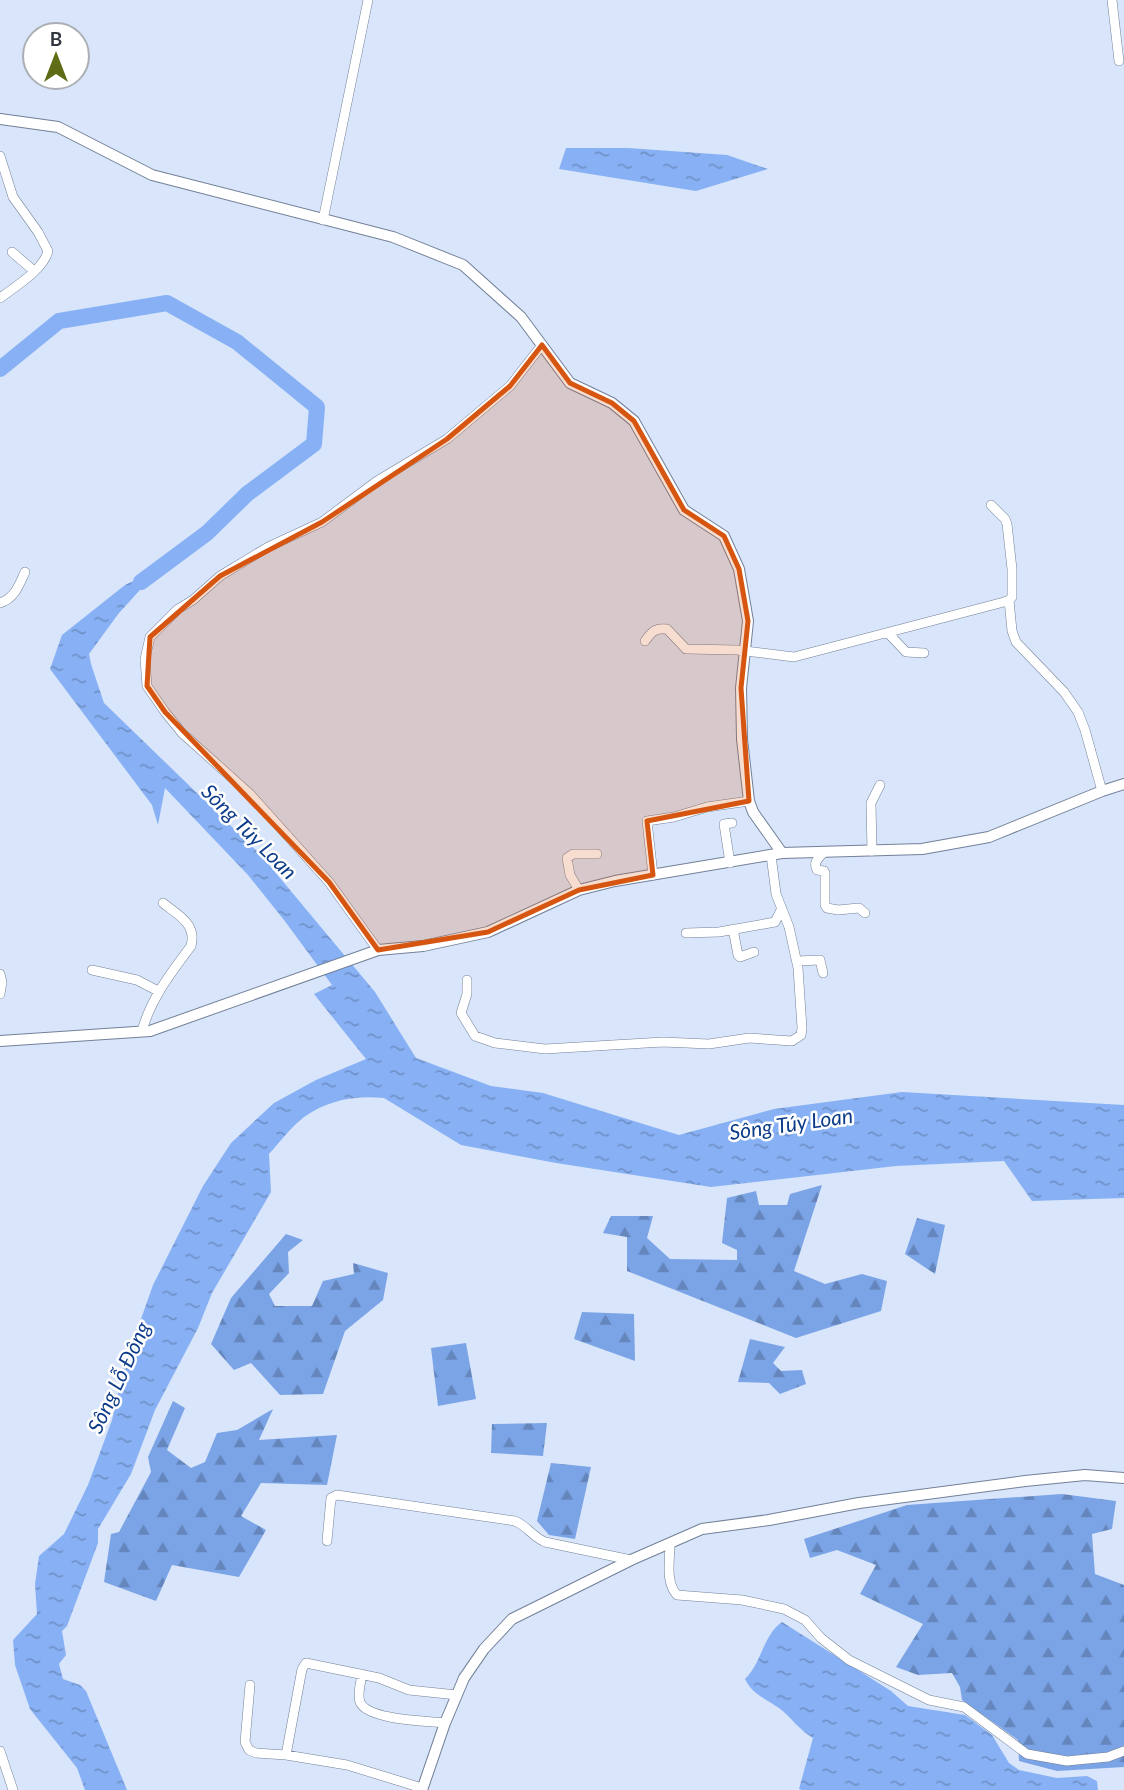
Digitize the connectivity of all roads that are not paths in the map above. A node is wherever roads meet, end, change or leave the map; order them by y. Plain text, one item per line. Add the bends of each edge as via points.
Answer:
1 (368, 0) edge
2 (1112, 0) edge
3 (1119, 62) edge
4 (0, 119) edge
5 (0, 156) edge
6 (323, 220) junction
7 (12, 252) dead end
8 (34, 271) junction
9 (0, 298) edge
10 (542, 345) junction
11 (991, 505) dead end
12 (25, 572) dead end
13 (1009, 600) junction
14 (0, 603) edge
15 (888, 633) junction
16 (645, 642) dead end
17 (746, 652) junction
18 (924, 653) dead end
19 (1124, 784) edge
20 (880, 785) dead end
21 (1102, 791) junction
22 (749, 801) junction
23 (732, 823) dead end
24 (872, 851) junction
25 (823, 853) junction
26 (597, 854) dead end
27 (777, 854) junction
28 (730, 863) junction
29 (653, 875) junction
30 (579, 890) junction
31 (163, 903) dead end
32 (781, 910) junction
33 (864, 913) dead end
34 (733, 929) junction
35 (686, 933) dead end
36 (378, 950) junction
37 (754, 952) dead end
38 (797, 961) junction
39 (92, 970) dead end
40 (823, 973) dead end
41 (0, 974) edge
42 (467, 980) dead end
43 (159, 991) junction
44 (0, 994) edge
45 (142, 1031) junction
46 (0, 1041) edge
47 (1124, 1478) edge
48 (327, 1541) dead end
49 (670, 1543) junction
50 (631, 1560) junction
51 (362, 1674) junction
52 (250, 1685) dead end
53 (457, 1695) junction
54 (445, 1723) junction
55 (0, 1751) edge
56 (1124, 1751) edge
57 (286, 1755) junction
58 (422, 1789) edge
59 (13, 1790) edge

1 - 6 street
2 - 3 street
4 - 6 street via 58,127 152,175
5 - 8 street via 13,197 48,251
6 - 10 street via 393,237 463,265 521,317
7 - 8 street
8 - 9 street
10 - 17 street via 570,383 612,403 634,421 684,510 724,536 739,569 748,621
10 - 36 street via 510,386 447,439 377,481 322,522 220,576 150,637 145,659 147,686 165,712 250,794 329,882
11 - 13 street via 1007,524 1012,569
12 - 14 street via 14,594
13 - 15 street
13 - 21 street via 1016,642 1078,712
15 - 17 street via 794,657
15 - 18 street via 906,652
16 - 17 street via 653,631 663,628 684,648
17 - 22 street via 742,739
19 - 21 street
20 - 24 street via 871,803
21 - 24 street via 989,837 922,849
22 - 27 street
22 - 29 street via 647,821
23 - 28 street via 724,824
24 - 25 street
25 - 27 street
25 - 33 street via 815,865 825,873 827,908 859,908
26 - 30 street via 564,856
27 - 28 street
27 - 32 street via 773,885
28 - 29 street
29 - 30 street
30 - 36 street via 488,932
31 - 43 street via 188,923 193,940
32 - 34 street via 775,922
32 - 38 street
34 - 35 street
34 - 37 street via 738,955
36 - 45 street
38 - 40 street via 820,960
38 - 42 street via 802,1028 792,1041 749,1038 709,1044 545,1049 495,1043 475,1036 461,1013
39 - 43 street via 137,980
41 - 44 street
43 - 45 street
45 - 46 street
47 - 49 street via 1085,1475 859,1503 702,1529
48 - 50 street via 331,1498 337,1495 515,1521 545,1542
49 - 50 street
49 - 56 street via 669,1574 677,1595 784,1609 805,1620 849,1660 929,1700 964,1707 1027,1754 1067,1761
50 - 53 street via 512,1619 484,1649
51 - 53 street via 409,1690
51 - 54 street via 359,1696 367,1710
51 - 57 street via 303,1665
52 - 57 street via 247,1748
53 - 54 street
54 - 58 street
55 - 59 street
57 - 58 street via 347,1765

